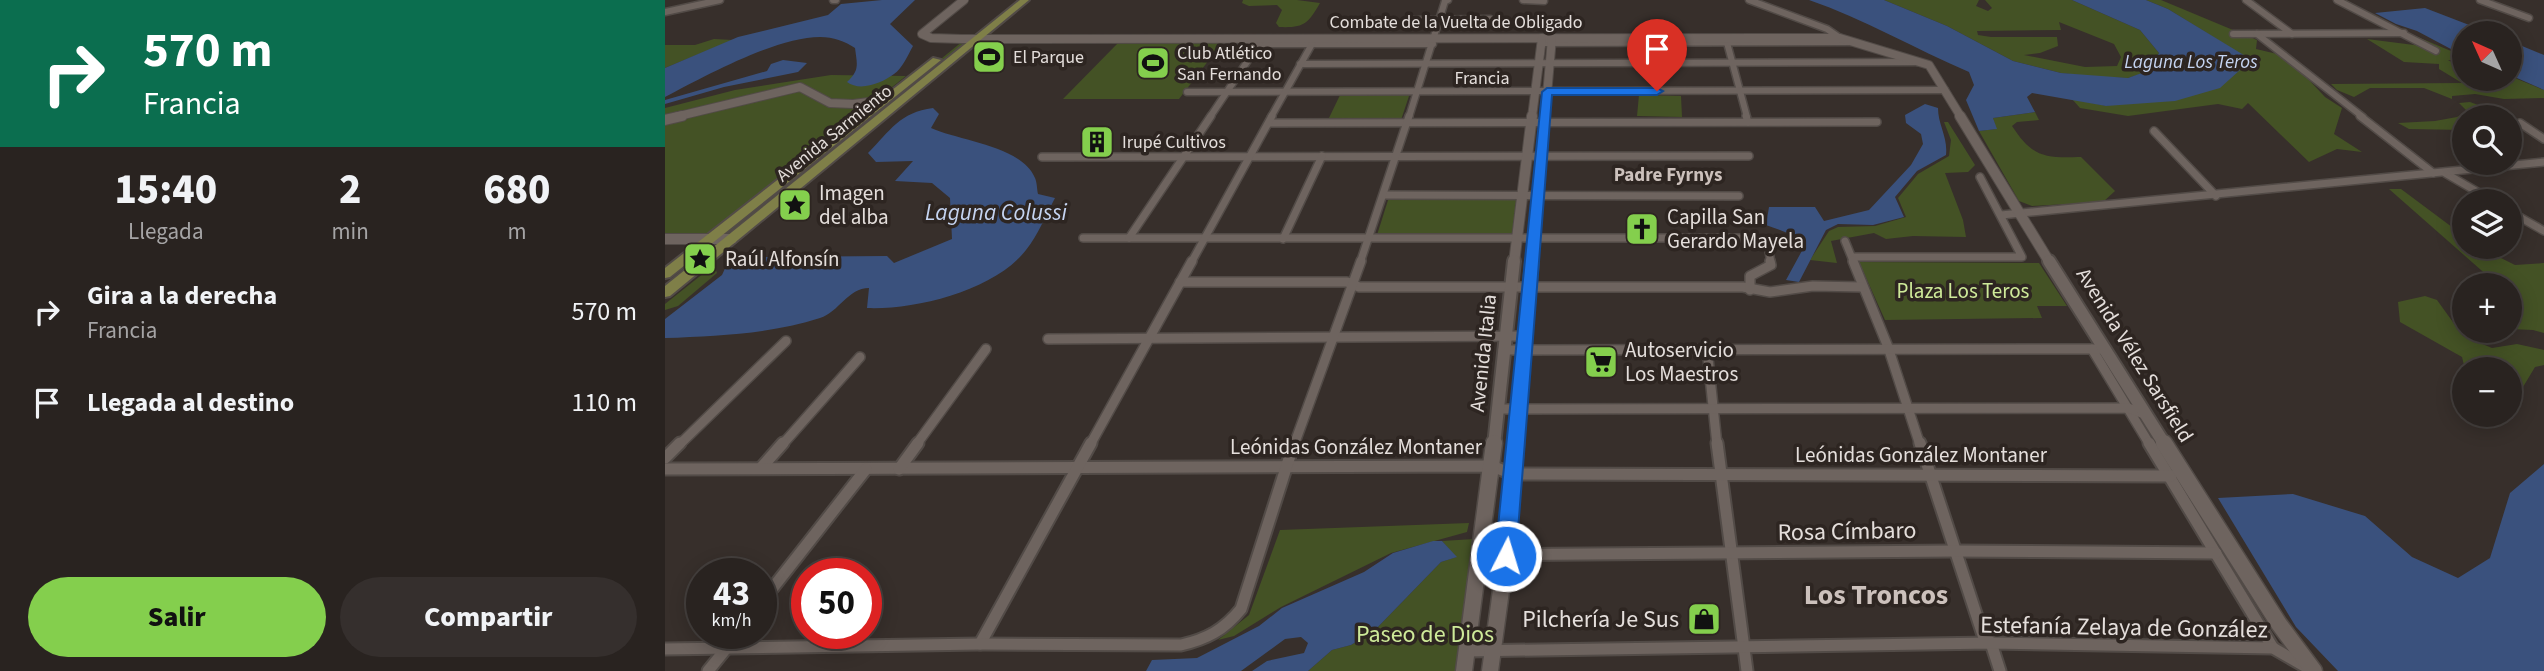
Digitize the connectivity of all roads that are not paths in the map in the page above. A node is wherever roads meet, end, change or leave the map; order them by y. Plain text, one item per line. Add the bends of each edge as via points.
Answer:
1 (720, 0) edge
2 (964, 0) edge
3 (973, 0) edge
4 (1012, 0) edge
5 (1025, 0) edge
6 (1446, 0) edge
7 (1523, 0) edge
8 (1749, 0) edge
9 (2246, 0) edge
10 (2337, 0) edge
11 (2480, 0) edge
12 (1544, 1) edge
13 (665, 12) edge
14 (2529, 18) dead end
15 (1490, 19) dead end
16 (1408, 20) dead end
17 (1437, 20) junction
18 (2404, 33) junction
19 (2233, 34) dead end
20 (2257, 34) junction
21 (2292, 34) junction
22 (975, 37) junction
23 (1840, 38) junction
24 (1726, 40) junction
25 (1434, 41) junction
26 (1546, 41) junction
27 (1855, 42) junction
28 (1241, 44) dead end
29 (1259, 44) junction
30 (1312, 44) junction
31 (2436, 51) dead end
32 (1922, 62) junction
33 (1300, 64) junction
34 (1426, 64) junction
35 (1545, 64) junction
36 (1733, 64) junction
37 (1945, 90) junction
38 (1740, 91) junction
39 (1187, 92) dead end
40 (1226, 92) junction
41 (1285, 92) junction
42 (1417, 92) junction
43 (1542, 92) junction
44 (885, 100) junction
45 (665, 120) edge
46 (1877, 121) dead end
47 (1269, 122) junction
48 (1407, 122) junction
49 (1533, 122) junction
50 (1545, 122) junction
51 (1748, 122) junction
52 (2522, 124) edge
53 (2154, 131) dead end
54 (2544, 139) edge
55 (1042, 156) dead end
56 (1183, 156) junction
57 (1322, 156) junction
58 (1396, 156) junction
59 (1542, 156) junction
60 (1749, 156) dead end
61 (1250, 157) junction
62 (1528, 157) junction
63 (2544, 162) edge
64 (2433, 173) junction
65 (2445, 173) junction
66 (1980, 177) dead end
67 (2472, 189) edge
68 (1384, 195) junction
69 (1522, 195) junction
70 (1539, 195) junction
71 (1739, 196) dead end
72 (2216, 196) junction
73 (2019, 214) junction
74 (2001, 215) junction
75 (2522, 218) edge
76 (2544, 231) edge
77 (1083, 238) dead end
78 (1370, 238) junction
79 (1517, 238) junction
80 (1755, 238) dead end
81 (665, 239) edge
82 (708, 239) junction
83 (732, 239) junction
84 (1129, 239) junction
85 (1204, 239) junction
86 (1283, 239) junction
87 (1535, 239) junction
88 (1845, 241) dead end
89 (1767, 245) dead end
90 (1851, 257) junction
91 (665, 274) edge
92 (1180, 282) junction
93 (1353, 285) junction
94 (1531, 287) junction
95 (1863, 287) junction
96 (1511, 288) junction
97 (1749, 290) junction
98 (665, 293) edge
99 (1333, 337) junction
100 (1048, 339) dead end
101 (1149, 339) junction
102 (786, 341) dead end
103 (1505, 343) junction
104 (1525, 343) junction
105 (1888, 347) junction
106 (1707, 348) junction
107 (986, 349) dead end
108 (2099, 349) junction
109 (860, 357) dead end
110 (1712, 408) junction
111 (1906, 408) junction
112 (2128, 408) junction
113 (1500, 409) junction
114 (1517, 409) junction
115 (2147, 415) junction
116 (665, 458) edge
117 (1286, 466) junction
118 (1492, 466) junction
119 (665, 468) edge
120 (761, 468) junction
121 (1077, 468) junction
122 (866, 469) junction
123 (899, 469) junction
124 (1512, 474) junction
125 (1722, 474) junction
126 (1929, 474) junction
127 (2171, 476) junction
128 (1954, 551) junction
129 (1732, 553) junction
130 (2216, 553) junction
131 (1478, 555) junction
132 (1506, 556) junction
133 (777, 583) edge
134 (1991, 643) junction
135 (979, 644) junction
136 (777, 647) edge
137 (2273, 648) junction
138 (665, 649) edge
139 (686, 649) edge
140 (725, 649) edge
141 (1744, 649) junction
142 (1467, 651) junction
143 (1492, 652) junction
144 (708, 671) edge
145 (1464, 671) edge
146 (1490, 671) edge
147 (1747, 671) edge
148 (2000, 671) edge
149 (2314, 671) edge

1 - 13 street
2 - 22 main road via 922,34
3 - 22 main road via 932,31
4 - 22 main road, Avenida Sarmiento
5 - 22 main road, Avenida Sarmiento
6 - 17 street
7 - 12 street
8 - 23 street
9 - 21 street
10 - 18 street
11 - 14 street
15 - 17 street
16 - 17 street
17 - 25 street
18 - 21 street
18 - 31 street
19 - 20 street
20 - 21 street
20 - 64 street
22 - 25 main road, Combate de la Vuelta de Obligado
22 - 44 main road, Avenida Sarmiento
22 - 83 main road, Avenida Sarmiento
23 - 24 main road, Combate de la Vuelta de Obligado
23 - 27 main road, Combate de la Vuelta de Obligado
24 - 26 main road, Combate de la Vuelta de Obligado
24 - 27 street
24 - 36 street
25 - 26 main road, Combate de la Vuelta de Obligado
25 - 30 street, Combate de la Vuelta de Obligado
25 - 34 street
26 - 35 main road, Avenida Italia
27 - 32 main road, Combate de la Vuelta de Obligado
28 - 29 street, Combate de la Vuelta de Obligado
29 - 30 street, Combate de la Vuelta de Obligado
29 - 40 street
30 - 33 street
32 - 36 street
32 - 37 main road, Avenida Vélez Sarsfield via 1929,65
33 - 34 street
33 - 41 street
34 - 35 street
34 - 42 street
35 - 36 street
35 - 43 main road, Avenida Italia
36 - 38 street
37 - 38 street, Francia
37 - 73 main road, Avenida Vélez Sarsfield
38 - 43 street, Francia
38 - 51 street
39 - 40 street, Francia
40 - 41 street, Francia
40 - 56 street
41 - 42 street, Francia
41 - 47 street
42 - 43 street, Francia
42 - 48 street
43 - 49 main road, Avenida Italia
43 - 50 main road, Avenida Italia
44 - 45 main road via 824,102 810,89 800,87
44 - 82 main road, Avenida Sarmiento
46 - 51 street
47 - 48 street
47 - 61 street
48 - 49 street
48 - 58 street
49 - 50 street
49 - 62 main road, Avenida Italia
50 - 51 street
50 - 59 main road, Avenida Italia
52 - 54 street
53 - 72 street
55 - 56 street
56 - 61 street
56 - 84 street
57 - 58 street
57 - 61 street
57 - 86 street
58 - 62 street
58 - 68 street
59 - 60 street
59 - 62 street
59 - 70 main road, Avenida Italia
61 - 85 street
62 - 69 main road, Avenida Italia
63 - 65 street
64 - 65 street
64 - 72 street
65 - 67 street
66 - 74 street
68 - 69 street
68 - 78 street
69 - 70 street
69 - 79 main road, Avenida Italia
70 - 71 street
70 - 87 main road, Avenida Italia
72 - 73 street
73 - 74 street
73 - 108 main road, Avenida Vélez Sarsfield
74 - 90 street via 2022,257
75 - 76 street
77 - 84 street
78 - 79 street
78 - 86 street
78 - 93 street
79 - 87 street
79 - 96 main road, Avenida Italia
80 - 87 street
81 - 82 main road
82 - 83 main road
82 - 91 main road, Avenida Sarmiento
83 - 98 main road, Avenida Sarmiento
84 - 85 street
85 - 86 street
85 - 92 street
87 - 94 main road, Avenida Italia
88 - 90 street
89 - 97 street via 1771,265 1750,276
90 - 95 street
92 - 93 street
92 - 101 street
93 - 96 street
93 - 99 street
94 - 96 street
94 - 97 street
94 - 104 main road, Avenida Italia
95 - 97 street via 1813,286 1768,294
95 - 105 street
96 - 103 main road, Avenida Italia
99 - 101 street
99 - 103 street
99 - 117 street
100 - 101 street
101 - 121 street
102 - 116 street
103 - 104 street
103 - 104 street
103 - 113 main road, Avenida Italia
104 - 106 street
104 - 114 main road, Avenida Italia
105 - 106 street
105 - 108 street
105 - 111 street
106 - 110 street
107 - 123 street
108 - 112 street, Avenida Vélez Sarsfield
108 - 115 main road, Avenida Vélez Sarsfield
109 - 120 street
110 - 111 street
110 - 114 street
110 - 125 street
111 - 112 street
111 - 126 street
112 - 115 street
112 - 127 street, Avenida Vélez Sarsfield
113 - 114 street
113 - 118 main road, Avenida Italia
114 - 124 main road, Avenida Italia
115 - 149 main road, Avenida Vélez Sarsfield via 2279,624
117 - 118 street, Leónidas González Montaner
117 - 121 street, Leónidas González Montaner
117 - 135 street via 1241,609 1228,625 1206,639 1181,645
118 - 124 street, Leónidas González Montaner
118 - 131 main road, Avenida Italia
119 - 120 street, Leónidas González Montaner
120 - 122 street, Leónidas González Montaner
121 - 123 street, Leónidas González Montaner
121 - 135 street
122 - 123 street, Leónidas González Montaner
122 - 133 street
124 - 125 street, Leónidas González Montaner
124 - 132 main road, Avenida Italia
125 - 126 street, Leónidas González Montaner
125 - 129 street
126 - 127 street, Leónidas González Montaner
126 - 128 street
127 - 130 street, Avenida Vélez Sarsfield
128 - 129 street, Rosa Címbaro
128 - 130 street, Rosa Címbaro
128 - 134 street via 1983,635
129 - 132 street, Rosa Címbaro
129 - 141 street
130 - 137 street, Avenida Vélez Sarsfield
131 - 132 street, Rosa Címbaro
131 - 142 main road, Avenida Italia
132 - 143 main road, Avenida Italia
134 - 137 street, Estefanía Zelaya de González
134 - 141 street, Estefanía Zelaya de González
134 - 148 street
135 - 136 street
137 - 149 street, Estefanía Zelaya de González
138 - 139 street
140 - 144 street
141 - 143 street, Estefanía Zelaya de González
141 - 147 street
142 - 143 street, Estefanía Zelaya de González
142 - 145 main road, Avenida Italia
143 - 146 main road, Avenida Italia

